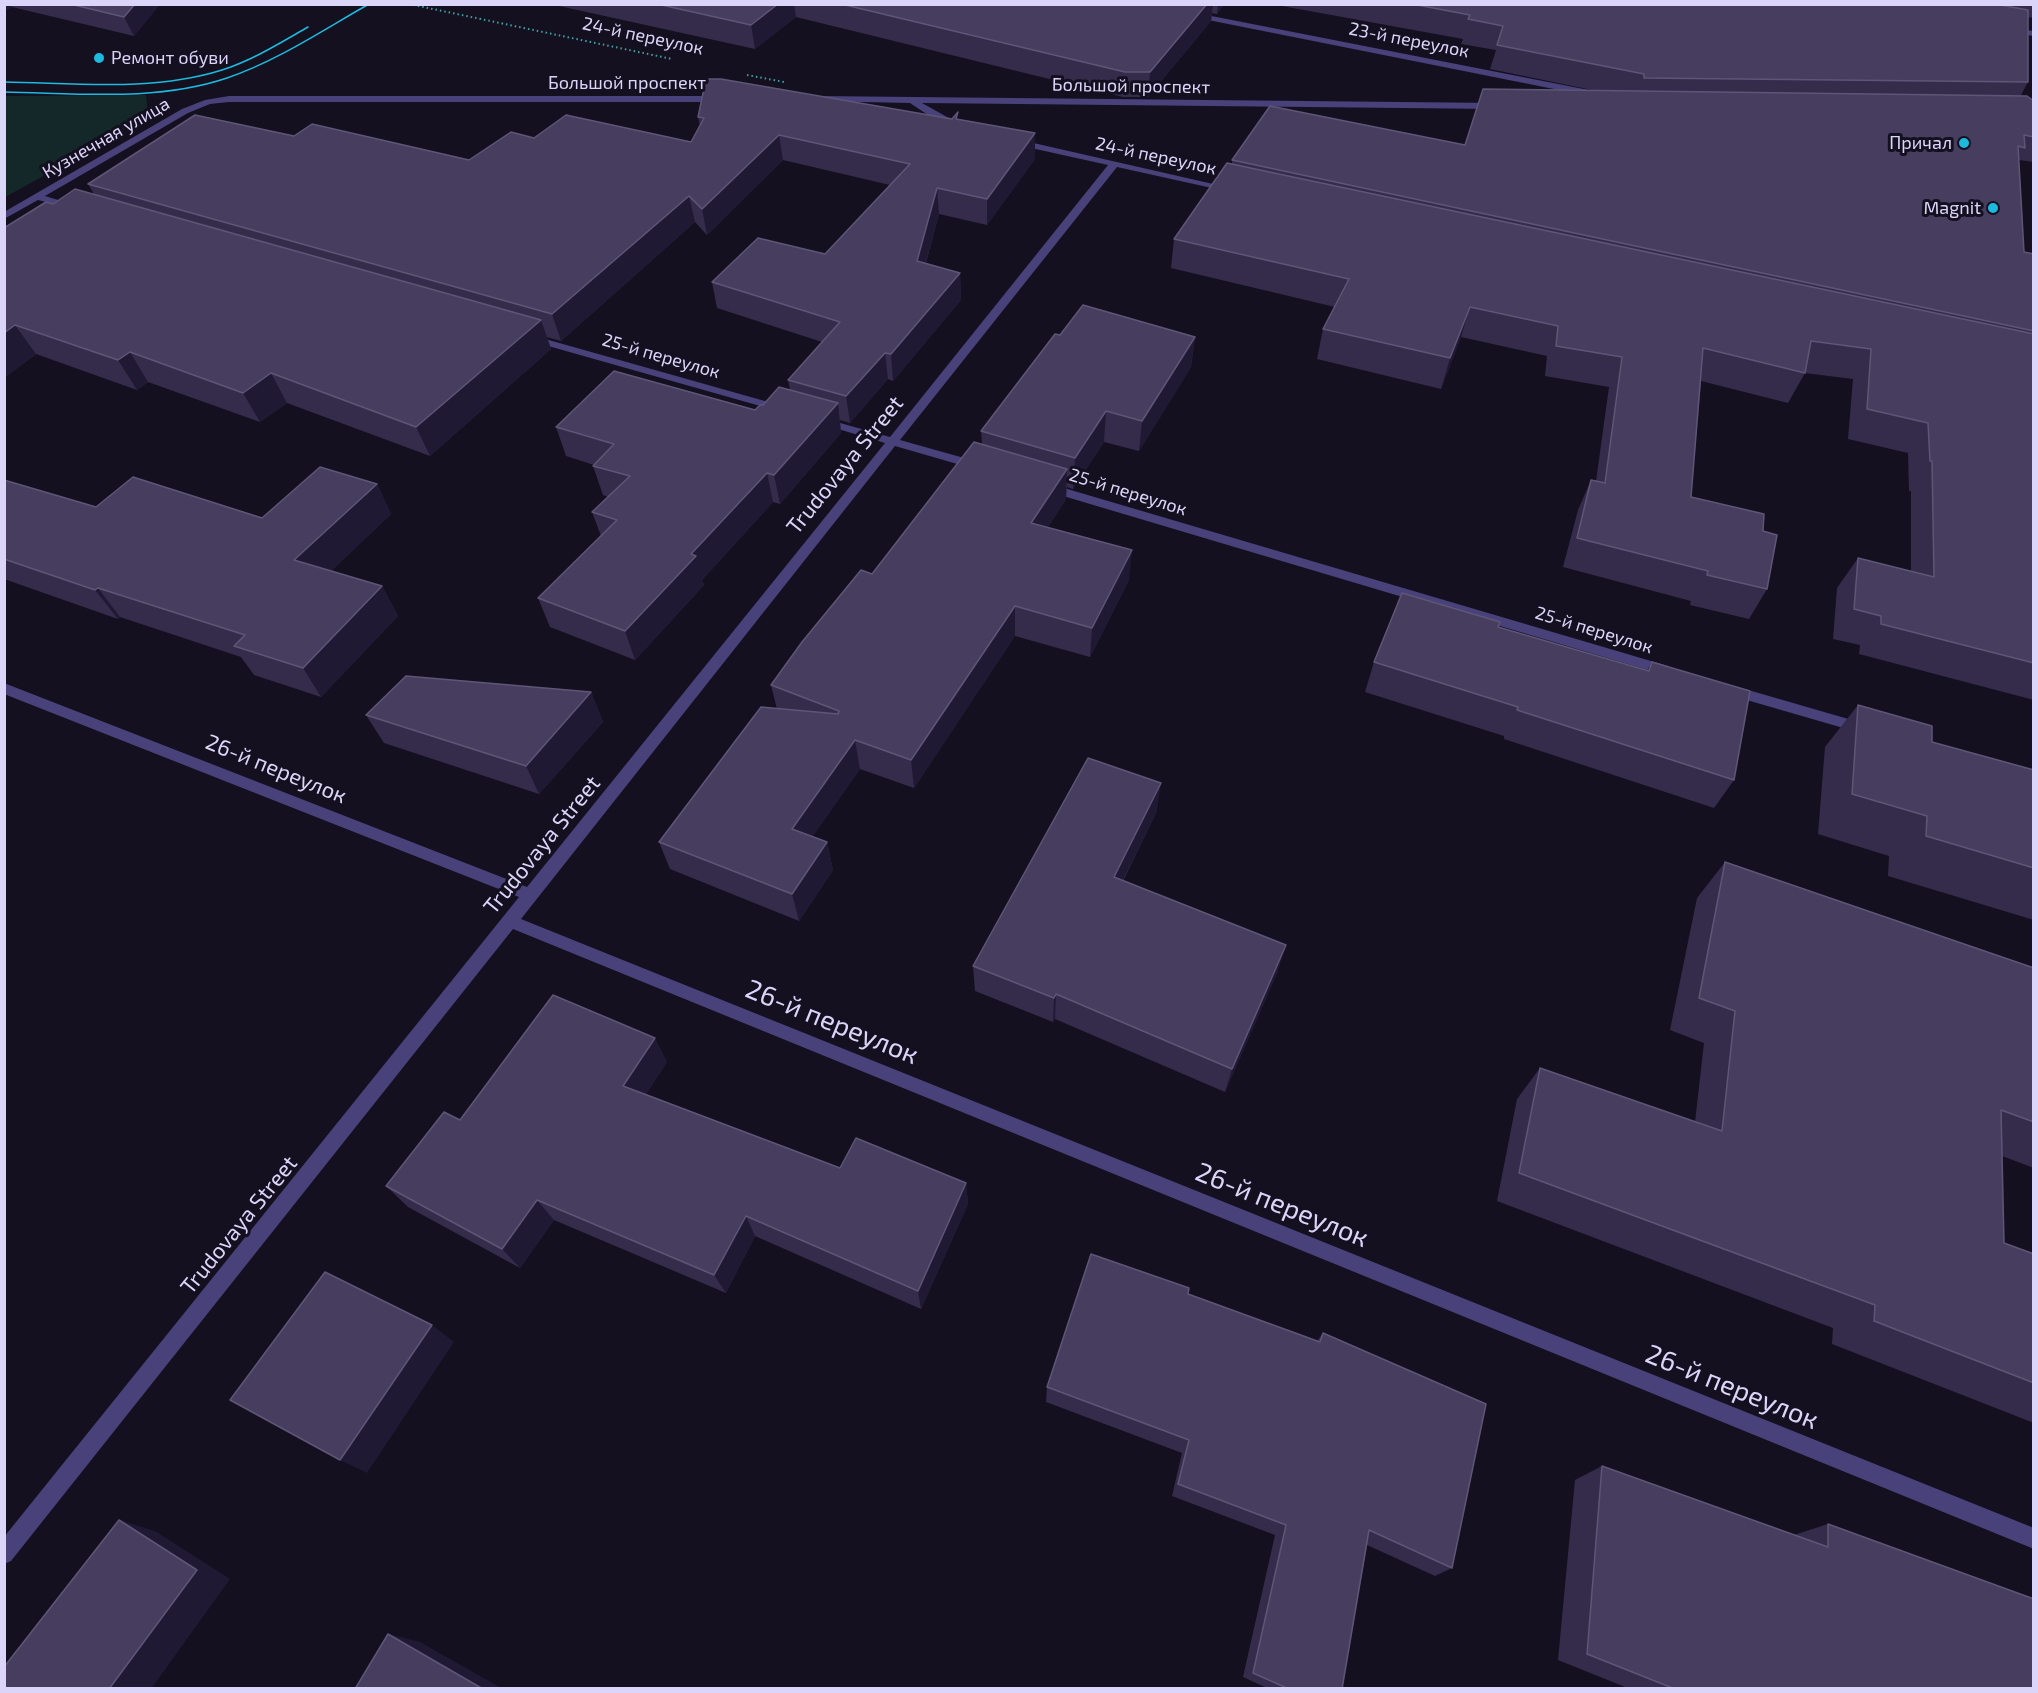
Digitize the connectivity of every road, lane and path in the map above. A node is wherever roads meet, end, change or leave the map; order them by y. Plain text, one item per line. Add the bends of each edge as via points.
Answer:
1 (409, 4) edge
2 (1179, 11) edge
3 (1999, 28) edge
4 (2034, 34) edge
5 (682, 61) dead end
6 (738, 73) dead end
7 (793, 84) dead end
8 (1609, 97) edge
9 (229, 99) joint
10 (727, 99) edge
11 (810, 99) edge
12 (912, 100) junction
13 (1511, 106) edge
14 (965, 128) edge
15 (1006, 140) edge
16 (1114, 164) junction
17 (1242, 192) edge
18 (37, 197) junction
19 (82, 210) edge
20 (4, 216) edge
21 (516, 333) edge
22 (790, 412) edge
23 (813, 418) edge
24 (892, 441) junction
25 (995, 471) edge
26 (1029, 482) edge
27 (1680, 674) edge
28 (1714, 684) edge
29 (4, 687) edge
30 (1874, 732) edge
31 (530, 895) junction
32 (510, 921) junction
33 (2034, 1539) edge
34 (4, 1554) edge

1 - 5 path, 24-й переулок
2 - 8 street, 23-й переулок
3 - 4 street
6 - 7 path
9 - 10 street, Большой проспект
9 - 18 street, Кузнечная улица via 185,111
11 - 12 street, Большой проспект
12 - 13 street, Большой проспект
12 - 14 street via 937,117
15 - 16 street, 24-й переулок
16 - 17 street, 24-й переулок
16 - 24 street, Trudovaya Street
18 - 19 street
18 - 20 street, Кузнечная улица
21 - 22 street, 25-й переулок
23 - 24 street
24 - 25 street
24 - 31 street, Trudovaya Street
26 - 27 street, 25-й переулок
28 - 30 street
29 - 31 street, 26-й переулок
31 - 32 street, Trudovaya Street
32 - 33 street, 26-й переулок
32 - 34 street, Trudovaya Street

